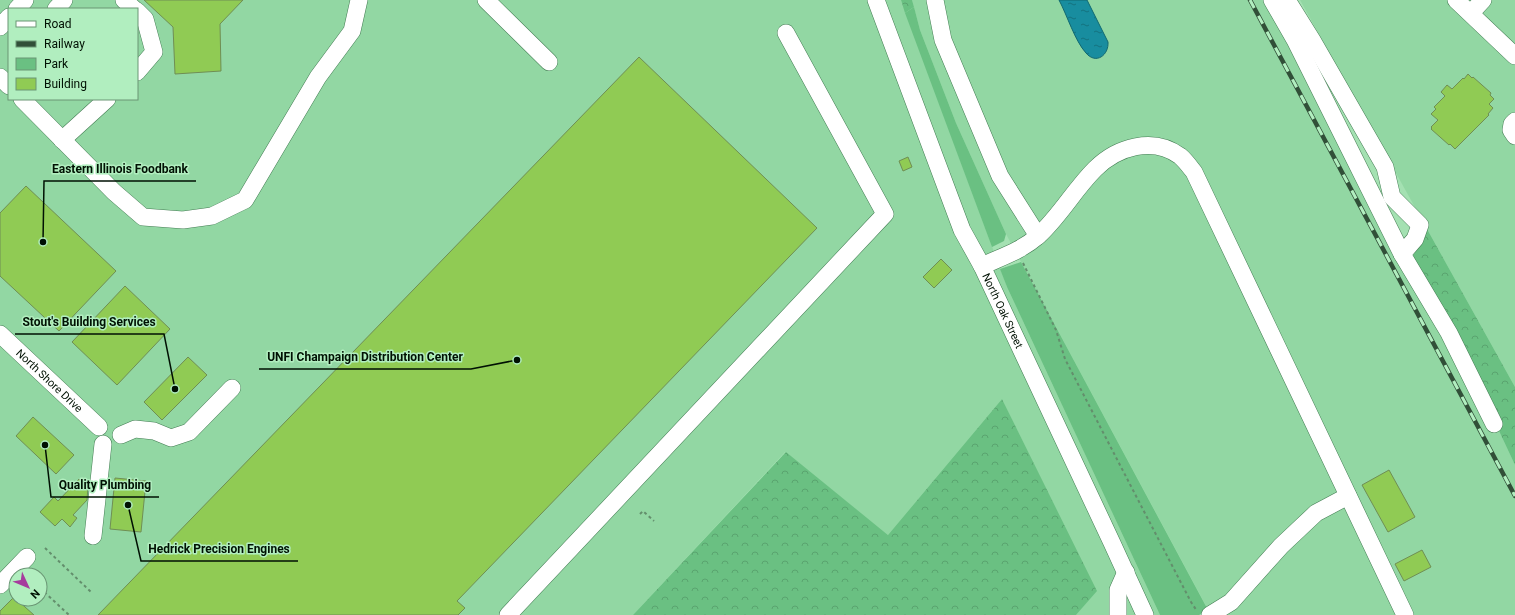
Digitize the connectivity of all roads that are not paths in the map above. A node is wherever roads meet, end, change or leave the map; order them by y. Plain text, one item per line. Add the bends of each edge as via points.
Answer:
1 (25, 0) edge
2 (64, 0) edge
3 (124, 0) edge
4 (359, 0) edge
5 (486, 0) edge
6 (876, 0) edge
7 (935, 0) edge
8 (1272, 0) edge
9 (1287, 0) edge
10 (1456, 0) edge
11 (1483, 0) edge
12 (18, 8) edge
13 (57, 8) edge
14 (133, 8) edge
15 (138, 13) edge
16 (1471, 13) junction
17 (8, 18) edge
18 (0, 26) edge
19 (0, 30) edge
20 (786, 33) dead end
21 (8, 37) edge
22 (1515, 56) edge
23 (549, 62) dead end
24 (138, 71) edge
25 (0, 77) edge
26 (8, 85) edge
27 (23, 100) edge
28 (106, 100) edge
29 (1515, 121) edge
30 (1515, 136) edge
31 (62, 140) junction
32 (1038, 236) junction
33 (1402, 254) junction
34 (982, 266) junction
35 (0, 334) edge
36 (232, 388) dead end
37 (1494, 424) dead end
38 (99, 427) junction
39 (120, 435) junction
40 (103, 444) junction
41 (1348, 496) junction
42 (93, 536) dead end
43 (27, 557) dead end
44 (1126, 572) junction
45 (0, 585) edge
46 (508, 615) edge
47 (1118, 615) edge
48 (1145, 615) edge
49 (1210, 615) edge
50 (1405, 615) edge

1 - 12 street
2 - 13 street
3 - 14 street
4 - 31 street via 352,31 318,77 246,200 212,216 183,220 143,216 114,192
5 - 23 street
6 - 34 street, North Oak Street via 962,230
7 - 32 street via 943,40 1000,176
8 - 33 street via 1295,40
9 - 33 street via 1386,167 1392,197 1420,226 1415,239
10 - 16 street
11 - 16 street
15 - 24 street via 145,19 154,52
16 - 22 street
17 - 18 street
19 - 21 street
20 - 46 street via 884,214
25 - 26 street
27 - 31 street
28 - 31 street
29 - 30 street via 1511,130
32 - 34 street via 1017,251
32 - 41 street via 1057,217 1086,178 1109,157 1126,149 1151,145 1157,145 1181,157 1194,172
33 - 37 street via 1450,333
34 - 44 street, North Oak Street
35 - 38 street, North Shore Drive
36 - 39 street via 189,432 171,438 154,431 135,429
38 - 39 street via 106,422 113,423 119,428
38 - 40 street via 97,434
39 - 40 street via 120,439 114,444
40 - 42 street
41 - 49 street via 1316,513 1281,546 1231,602
41 - 50 street
43 - 45 street
44 - 47 street via 1118,590
44 - 48 street, North Oak Street

